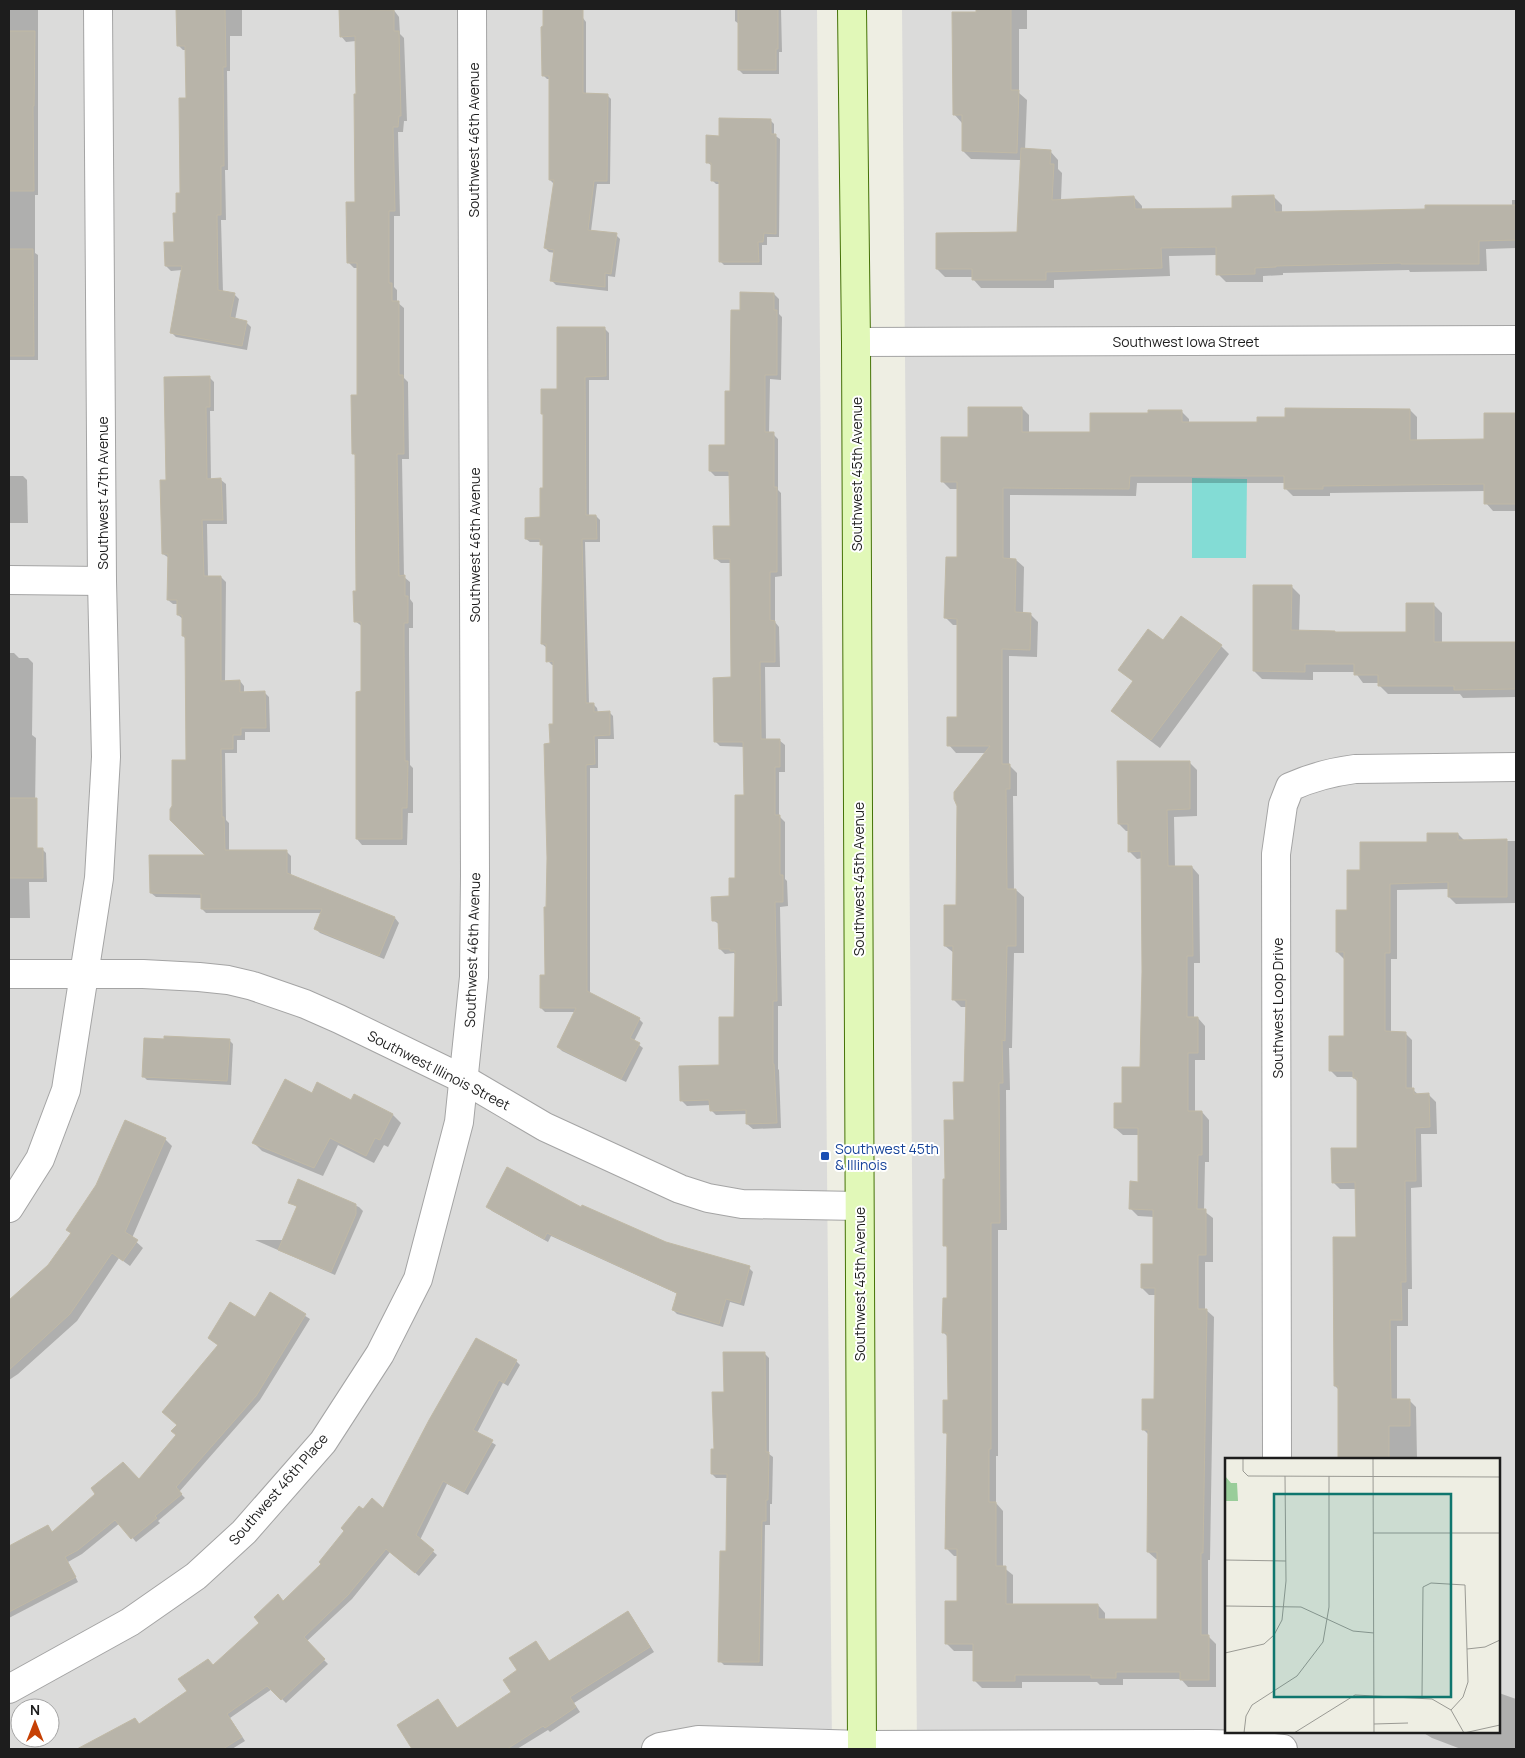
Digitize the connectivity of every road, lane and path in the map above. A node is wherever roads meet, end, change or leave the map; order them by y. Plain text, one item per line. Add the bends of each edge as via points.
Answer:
1 (98, 9) edge
2 (472, 9) edge
3 (852, 9) edge
4 (1516, 340) edge
5 (856, 342) junction
6 (9, 580) edge
7 (102, 581) junction
8 (1516, 767) edge
9 (9, 974) edge
10 (84, 975) junction
11 (465, 1080) junction
12 (859, 1206) junction
13 (9, 1208) edge
14 (1277, 1458) edge
15 (9, 1689) edge
16 (1279, 1743) edge
17 (862, 1747) edge
18 (656, 1749) edge

1 - 7 street, Southwest 47th Avenue
2 - 11 street, Southwest 46th Avenue via 476,876 474,977
3 - 5 street, Southwest 45th Avenue
4 - 5 street, Southwest Iowa Street
5 - 12 street, Southwest 45th Avenue
6 - 7 street
7 - 10 street, Southwest 47th Avenue via 106,756 99,878
8 - 14 street, Southwest Loop Drive via 1331,772 1290,787 1283,805 1276,854
9 - 10 street, Southwest Illinois Street
10 - 11 street, Southwest Illinois Street via 199,977 253,986 314,1007
10 - 13 street, Southwest 47th Avenue via 66,1090 40,1159
11 - 12 street, Southwest Illinois Street via 545,1127 680,1189 708,1198 742,1204
11 - 15 street, Southwest 46th Place via 456,1138 418,1279 380,1354 323,1442 244,1532 196,1576 130,1622
12 - 17 street, Southwest 45th Avenue
16 - 17 street
17 - 18 street via 698,1740

